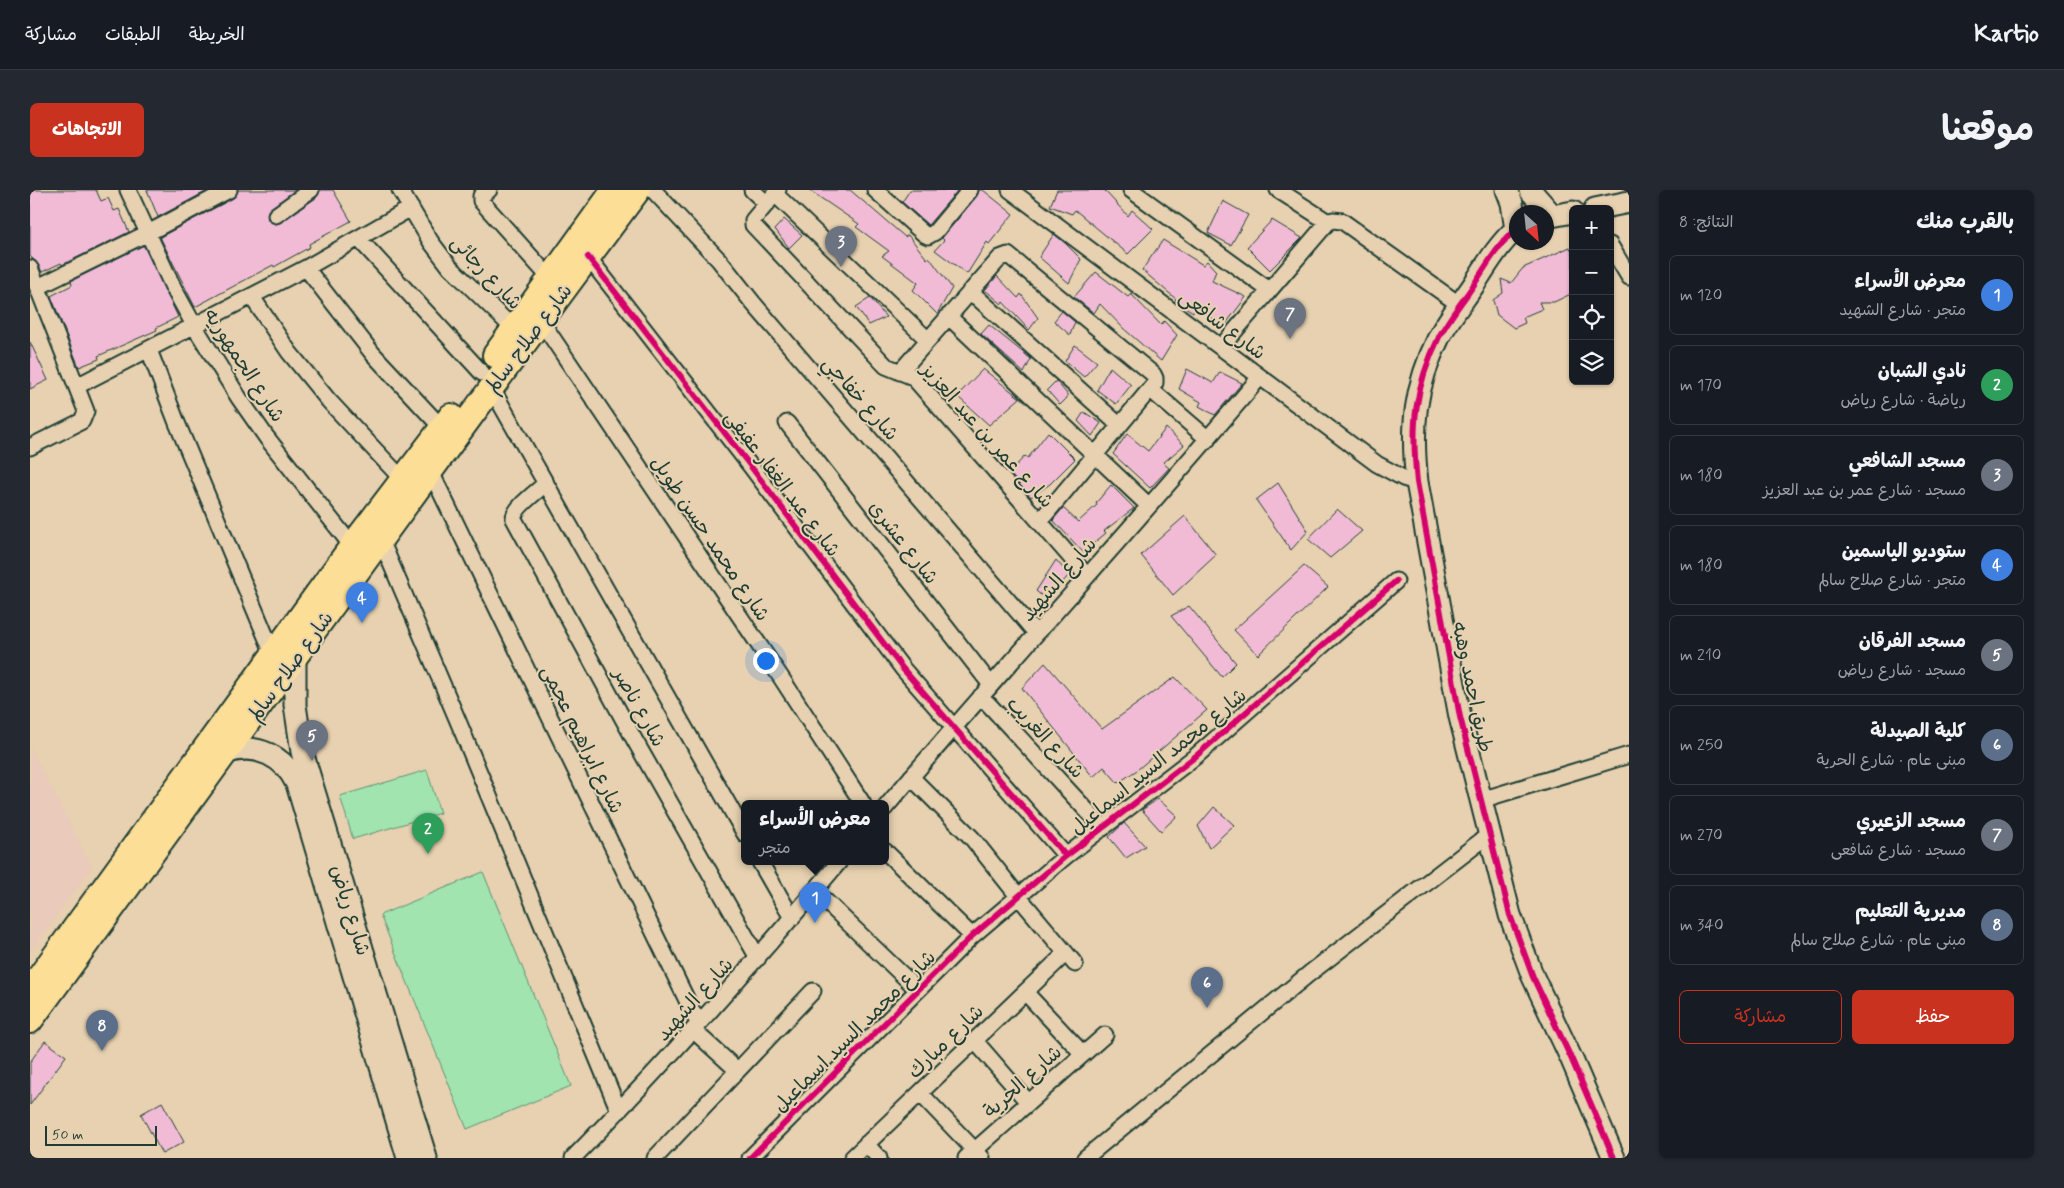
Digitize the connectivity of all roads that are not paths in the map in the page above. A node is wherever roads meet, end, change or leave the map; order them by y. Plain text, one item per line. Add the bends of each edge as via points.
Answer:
1 (128, 190) edge
2 (229, 190) edge
3 (311, 190) edge
4 (400, 190) edge
5 (489, 190) edge
6 (638, 190) edge
7 (653, 190) edge
8 (752, 190) edge
9 (874, 190) edge
10 (970, 190) edge
11 (1010, 190) edge
12 (1036, 190) edge
13 (1131, 190) edge
14 (1278, 190) edge
15 (1507, 190) edge
16 (1530, 190) edge
17 (612, 191) edge
18 (773, 196) edge
19 (1026, 202) junction
20 (1629, 202) edge
21 (1512, 205) edge
22 (1614, 205) edge
23 (411, 208) junction
24 (276, 215) dead end
25 (1557, 215) edge
26 (1328, 222) junction
27 (148, 233) junction
28 (1509, 237) edge
29 (359, 239) junction
30 (1613, 250) edge
31 (588, 257) junction
32 (30, 268) edge
33 (306, 268) junction
34 (1629, 277) edge
35 (550, 278) junction
36 (38, 287) junction
37 (1269, 290) junction
38 (970, 292) junction
39 (252, 296) junction
40 (1460, 304) junction
41 (948, 316) junction
42 (541, 320) junction
43 (195, 327) junction
44 (514, 329) junction
45 (927, 339) junction
46 (1221, 347) junction
47 (149, 350) junction
48 (900, 372) junction
49 (1260, 377) junction
50 (487, 380) junction
51 (78, 386) junction
52 (1150, 389) junction
53 (787, 423) dead end
54 (1119, 425) junction
55 (442, 428) junction
56 (1208, 439) junction
57 (30, 447) edge
58 (1094, 455) junction
59 (431, 472) junction
60 (403, 480) junction
61 (1417, 482) junction
62 (546, 483) junction
63 (1149, 506) junction
64 (1040, 521) junction
65 (382, 540) junction
66 (352, 546) junction
67 (1087, 576) junction
68 (1396, 581) dead end
69 (1036, 633) junction
70 (285, 657) junction
71 (986, 690) junction
72 (953, 728) junction
73 (228, 752) junction
74 (1629, 755) edge
75 (911, 777) junction
76 (860, 800) edge
77 (1482, 800) junction
78 (889, 803) edge
79 (741, 827) edge
80 (1103, 828) junction
81 (1490, 834) junction
82 (326, 854) junction
83 (889, 856) edge
84 (1066, 856) junction
85 (762, 865) edge
86 (837, 865) edge
87 (815, 891) junction
88 (1018, 896) junction
89 (792, 918) junction
90 (972, 936) junction
91 (758, 958) junction
92 (30, 990) edge
93 (918, 990) junction
94 (813, 991) dead end
95 (1025, 992) junction
96 (30, 1022) edge
97 (696, 1026) junction
98 (1105, 1035) dead end
99 (975, 1041) junction
100 (1083, 1054) junction
101 (392, 1070) junction
102 (737, 1070) junction
103 (920, 1093) junction
104 (1028, 1102) junction
105 (619, 1111) junction
106 (866, 1144) junction
107 (974, 1155) edge
108 (408, 1158) edge
109 (426, 1158) edge
110 (573, 1158) edge
111 (655, 1158) edge
112 (750, 1158) edge
113 (852, 1158) edge
114 (879, 1158) edge
115 (1085, 1158) edge
116 (1614, 1158) edge

1 - 27 street, شارع الجمهوريه
2 - 27 street
3 - 24 street
4 - 23 street, شارع رجائى
5 - 35 street via 481,196 482,201
6 - 31 main road, شارع صلاح سالم
7 - 69 street, شارع خفاجي via 719,260 753,304
8 - 18 street
9 - 10 street via 928,236
11 - 19 street, شارع شافعى
12 - 19 street
13 - 37 street
14 - 26 street
15 - 21 street
16 - 25 street
17 - 35 main road, شارع صلاح سالم
18 - 45 street
18 - 48 street, شارع عمر بن عبد العزيز via 753,222 754,227 886,366
19 - 46 street, شارع شافعى
20 - 22 street
23 - 29 street
23 - 44 street, شارع رجائى via 450,267
26 - 37 street
26 - 40 street via 1342,221
27 - 36 street
27 - 43 street, شارع الجمهوريه
28 - 40 street, طريق احمد وهبه
29 - 33 street
29 - 50 street
30 - 34 street
31 - 42 main road, شارع صلاح سالم
31 - 72 street, شارع عبد الغفار عفيفى via 903,669
32 - 36 street
33 - 39 street
33 - 55 street via 373,354
35 - 44 main road, شارع صلاح سالم
36 - 51 street
37 - 46 street
38 - 41 street
38 - 52 street via 1000,258 1004,255 1012,257 1153,374 1155,383
38 - 54 street
39 - 43 street
39 - 60 street via 289,352 329,401
40 - 61 street, طريق احمد وهبه via 1440,336 1422,380 1413,444
41 - 45 street
41 - 58 street
42 - 50 main road, شارع صلاح سالم
42 - 76 street, شارع محمد حسن طويل
43 - 47 street
43 - 66 street, شارع الجمهوريه via 267,438
44 - 50 main road, شارع صلاح سالم
45 - 48 street
46 - 49 street, شارع شافعى
47 - 51 street
47 - 70 street via 181,432
48 - 64 street, شارع عمر بن عبد العزيز via 912,377
49 - 56 street, شارع الشهيد
49 - 61 street, شارع شافعى via 1376,464
50 - 55 main road, شارع صلاح سالم
50 - 59 main road, شارع صلاح سالم
50 - 62 street
51 - 57 street via 86,411 82,420
52 - 54 street
52 - 56 street
53 - 71 street, شارع عشرى
54 - 58 street
55 - 60 main road, شارع صلاح سالم
56 - 63 street, شارع الشهيد
58 - 63 street
58 - 64 street
59 - 65 main road, شارع صلاح سالم
59 - 97 street, شارع ابراهيم عجمى
60 - 66 main road, شارع صلاح سالم
61 - 77 street, طريق احمد وهبه via 1460,717
62 - 79 street
62 - 91 street, شارع ناصر via 517,509 514,520
63 - 67 street, شارع الشهيد
64 - 67 street, شارع عمر بن عبد العزيز
65 - 70 main road, شارع صلاح سالم
65 - 105 street
66 - 70 main road, شارع صلاح سالم
67 - 69 street, شارع الشهيد
68 - 80 street, شارع محمد السيد اسماعيل via 1196,756
69 - 71 street, شارع الشهيد
70 - 73 main road, شارع صلاح سالم
70 - 82 street, شارع رياض via 302,752
70 - 92 main road, شارع صلاح سالم
71 - 72 street, شارع الشهيد
71 - 80 street, شارع الغريب
72 - 75 street, شارع الشهيد
72 - 84 street, شارع عبد الغفار عفيفى
73 - 82 street, شارع رياض via 244,748 261,751 289,769
73 - 96 main road, شارع صلاح سالم
74 - 77 street
75 - 78 street, شارع الشهيد
75 - 88 street via 960,824
77 - 81 street, طريق احمد وهبه
80 - 84 street, شارع محمد السيد اسماعيل
81 - 115 street via 1310,973
81 - 116 street, طريق احمد وهبه via 1524,956
82 - 101 street, شارع رياض
83 - 90 street
84 - 88 street, شارع محمد السيد اسماعيل
85 - 89 street
86 - 87 street, شارع الشهيد
87 - 89 street, شارع الشهيد
87 - 93 street
88 - 90 street, شارع محمد السيد اسماعيل
88 - 95 street, شارع مبارك via 1071,959
89 - 91 street, شارع الشهيد
90 - 93 street, شارع محمد السيد اسماعيل
91 - 97 street, شارع الشهيد
93 - 112 street, شارع محمد السيد اسماعيل
94 - 102 street
95 - 99 street, شارع مبارك
95 - 100 street
97 - 102 street
97 - 105 street, شارع الشهيد
98 - 100 street, شارع الحرية
99 - 103 street, شارع مبارك
99 - 104 street
100 - 104 street, شارع الحرية
101 - 108 street, شارع رياض
101 - 109 street, شارع رياض
102 - 111 street
103 - 106 street, شارع مبارك
103 - 107 street
104 - 107 street, شارع الحرية
105 - 110 street, شارع الشهيد
106 - 113 street, شارع مبارك
106 - 114 street

